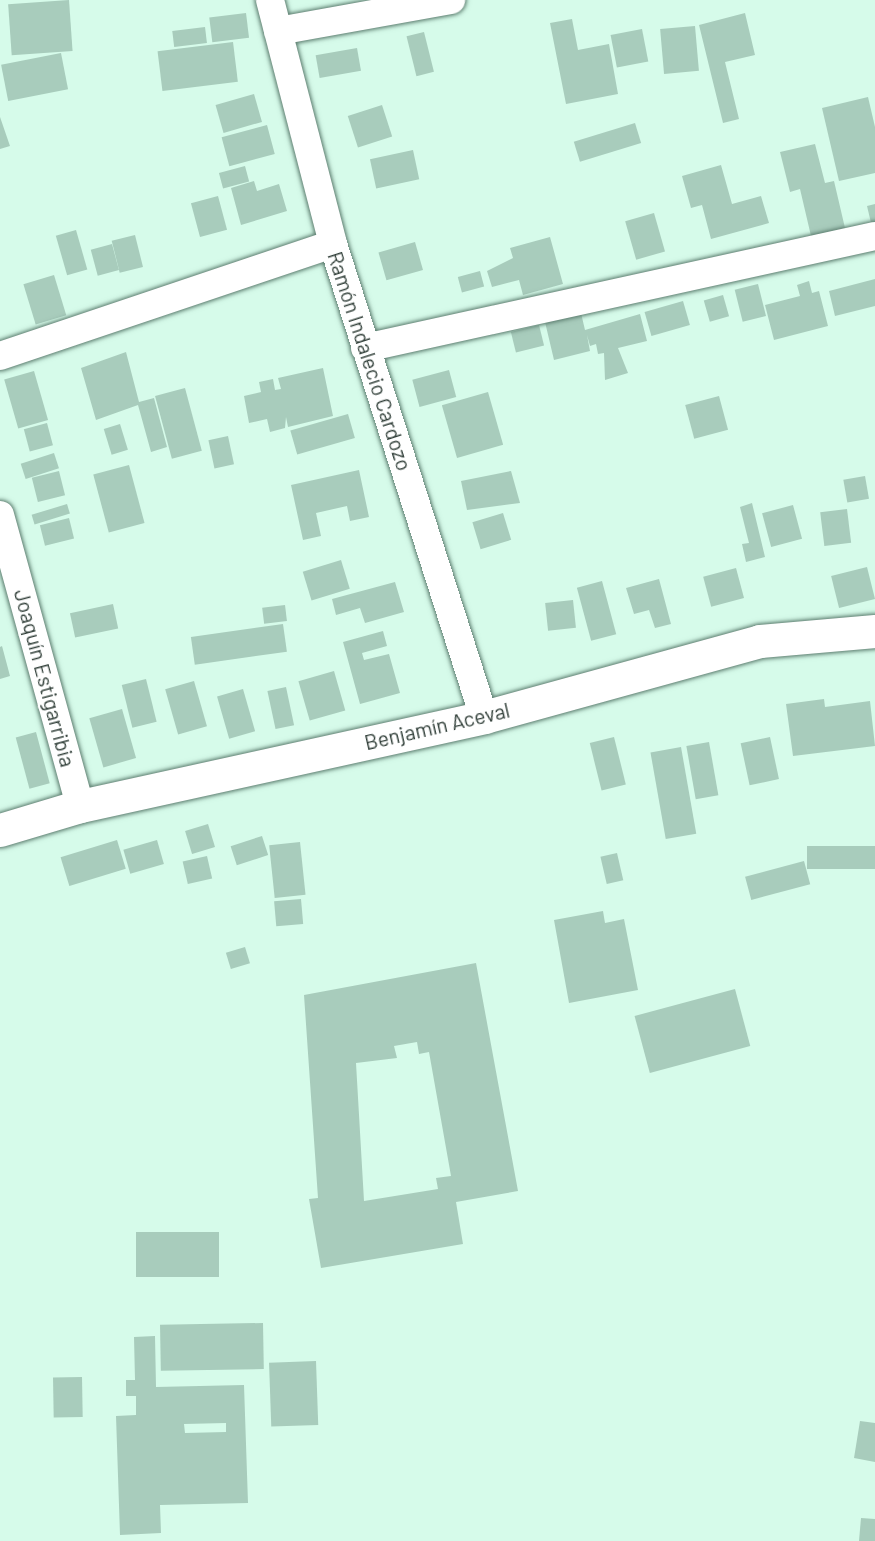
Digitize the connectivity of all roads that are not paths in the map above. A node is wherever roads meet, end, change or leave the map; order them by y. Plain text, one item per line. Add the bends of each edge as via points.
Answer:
1 (270, 0) edge
2 (451, 0) edge
3 (278, 31) junction
4 (875, 236) edge
5 (333, 244) junction
6 (365, 348) junction
7 (0, 356) edge
8 (0, 515) edge
9 (875, 631) edge
10 (484, 717) junction
11 (81, 806) junction
12 (0, 830) edge

1 - 3 street, Ramón Indalecio Cardozo
2 - 3 street
3 - 5 street, Ramón Indalecio Cardozo
4 - 6 street
5 - 6 street, Ramón Indalecio Cardozo
5 - 7 street
6 - 10 street, Ramón Indalecio Cardozo
8 - 11 street, Joaquín Estigarribia
9 - 10 street, Benjamín Aceval via 760,641
10 - 11 street, Benjamín Aceval
11 - 12 street, Benjamín Aceval

